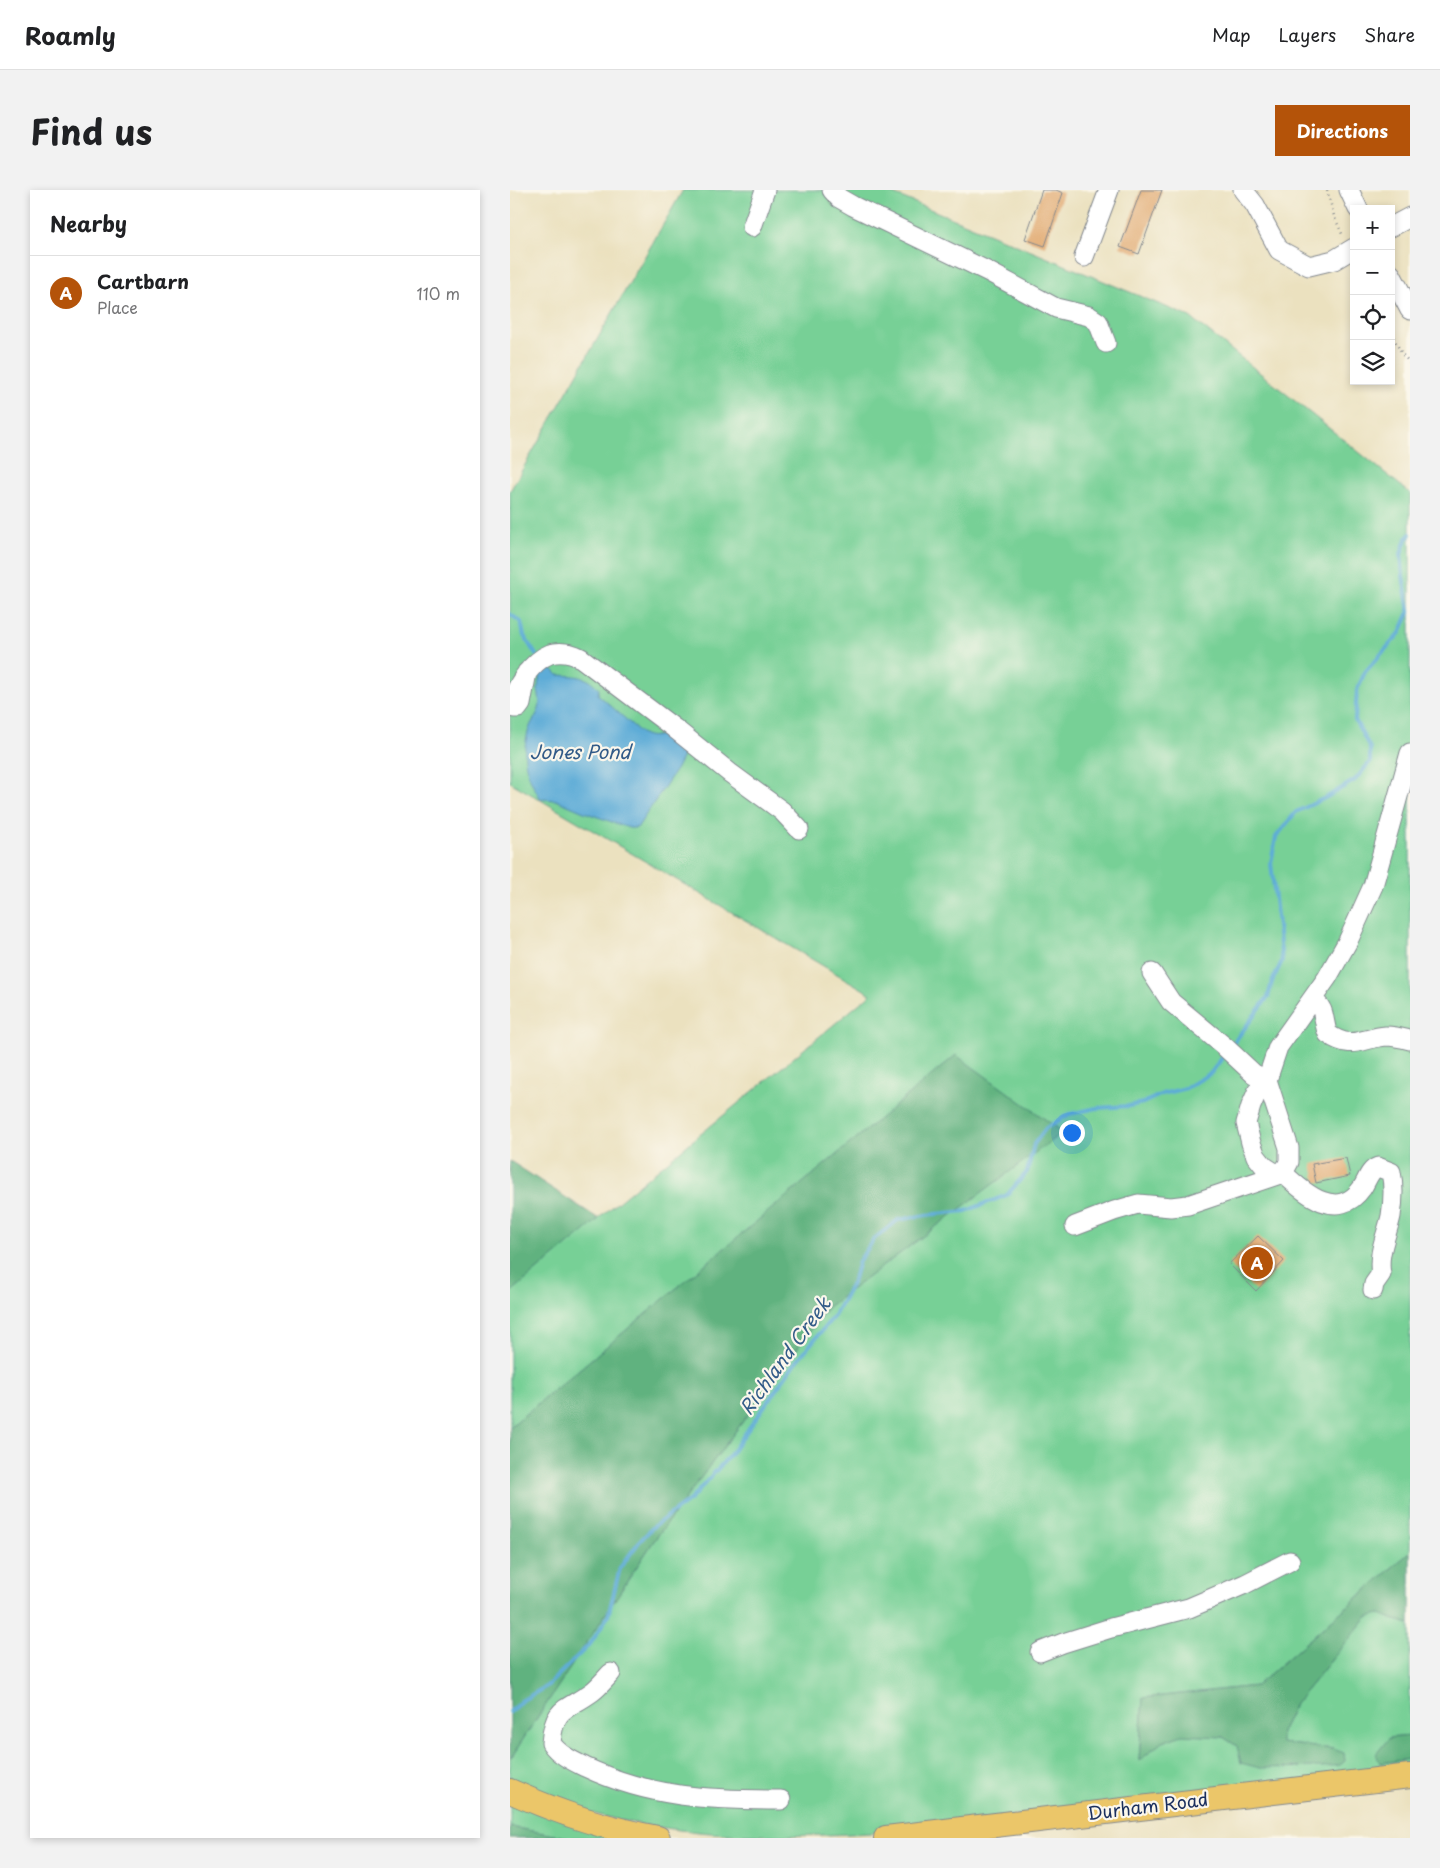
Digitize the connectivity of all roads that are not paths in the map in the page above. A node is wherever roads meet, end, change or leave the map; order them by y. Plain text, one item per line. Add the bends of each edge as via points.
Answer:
1 (765, 190) edge
2 (832, 190) edge
3 (1109, 190) edge
4 (1243, 190) edge
5 (1349, 190) edge
6 (1356, 205) edge
7 (1410, 217) edge
8 (1395, 225) edge
9 (752, 227) dead end
10 (1348, 241) edge
11 (1084, 257) dead end
12 (1395, 282) edge
13 (1410, 310) edge
14 (1106, 343) dead end
15 (527, 672) dead end
16 (1410, 753) edge
17 (799, 829) dead end
18 (1152, 973) dead end
19 (1313, 1000) junction
20 (1410, 1040) edge
21 (1267, 1080) junction
22 (1283, 1173) junction
23 (1076, 1226) dead end
24 (1373, 1290) dead end
25 (1290, 1561) dead end
26 (1040, 1652) dead end
27 (611, 1673) dead end
28 (1410, 1776) edge
29 (510, 1791) edge
30 (781, 1800) dead end
31 (658, 1838) edge
32 (886, 1838) edge

1 - 9 street
2 - 14 street via 853,206 1056,308 1089,316 1098,322
3 - 11 street
4 - 10 street via 1255,205 1279,250 1309,266 1334,260
5 - 6 street
7 - 8 street
12 - 13 street
15 - 17 street via 550,654 565,652 581,658 782,811
16 - 19 street via 1373,886 1348,940
18 - 21 street via 1171,1002 1254,1074
19 - 20 street via 1324,1014 1328,1034 1340,1041 1358,1043 1384,1036
19 - 21 street via 1278,1048
21 - 22 street via 1289,1148 1289,1162
21 - 22 street via 1258,1090 1246,1123 1250,1143 1260,1161 1273,1172
22 - 23 street via 1188,1205 1138,1204
22 - 24 street via 1301,1191 1337,1205 1350,1201 1374,1168 1391,1172 1391,1213 1379,1262 1382,1274
25 - 26 street via 1190,1608 1111,1628
27 - 30 street via 595,1689 557,1715 551,1744 560,1754 596,1772 648,1790 699,1798
28 - 32 main road, Durham Road
29 - 31 main road via 591,1822

